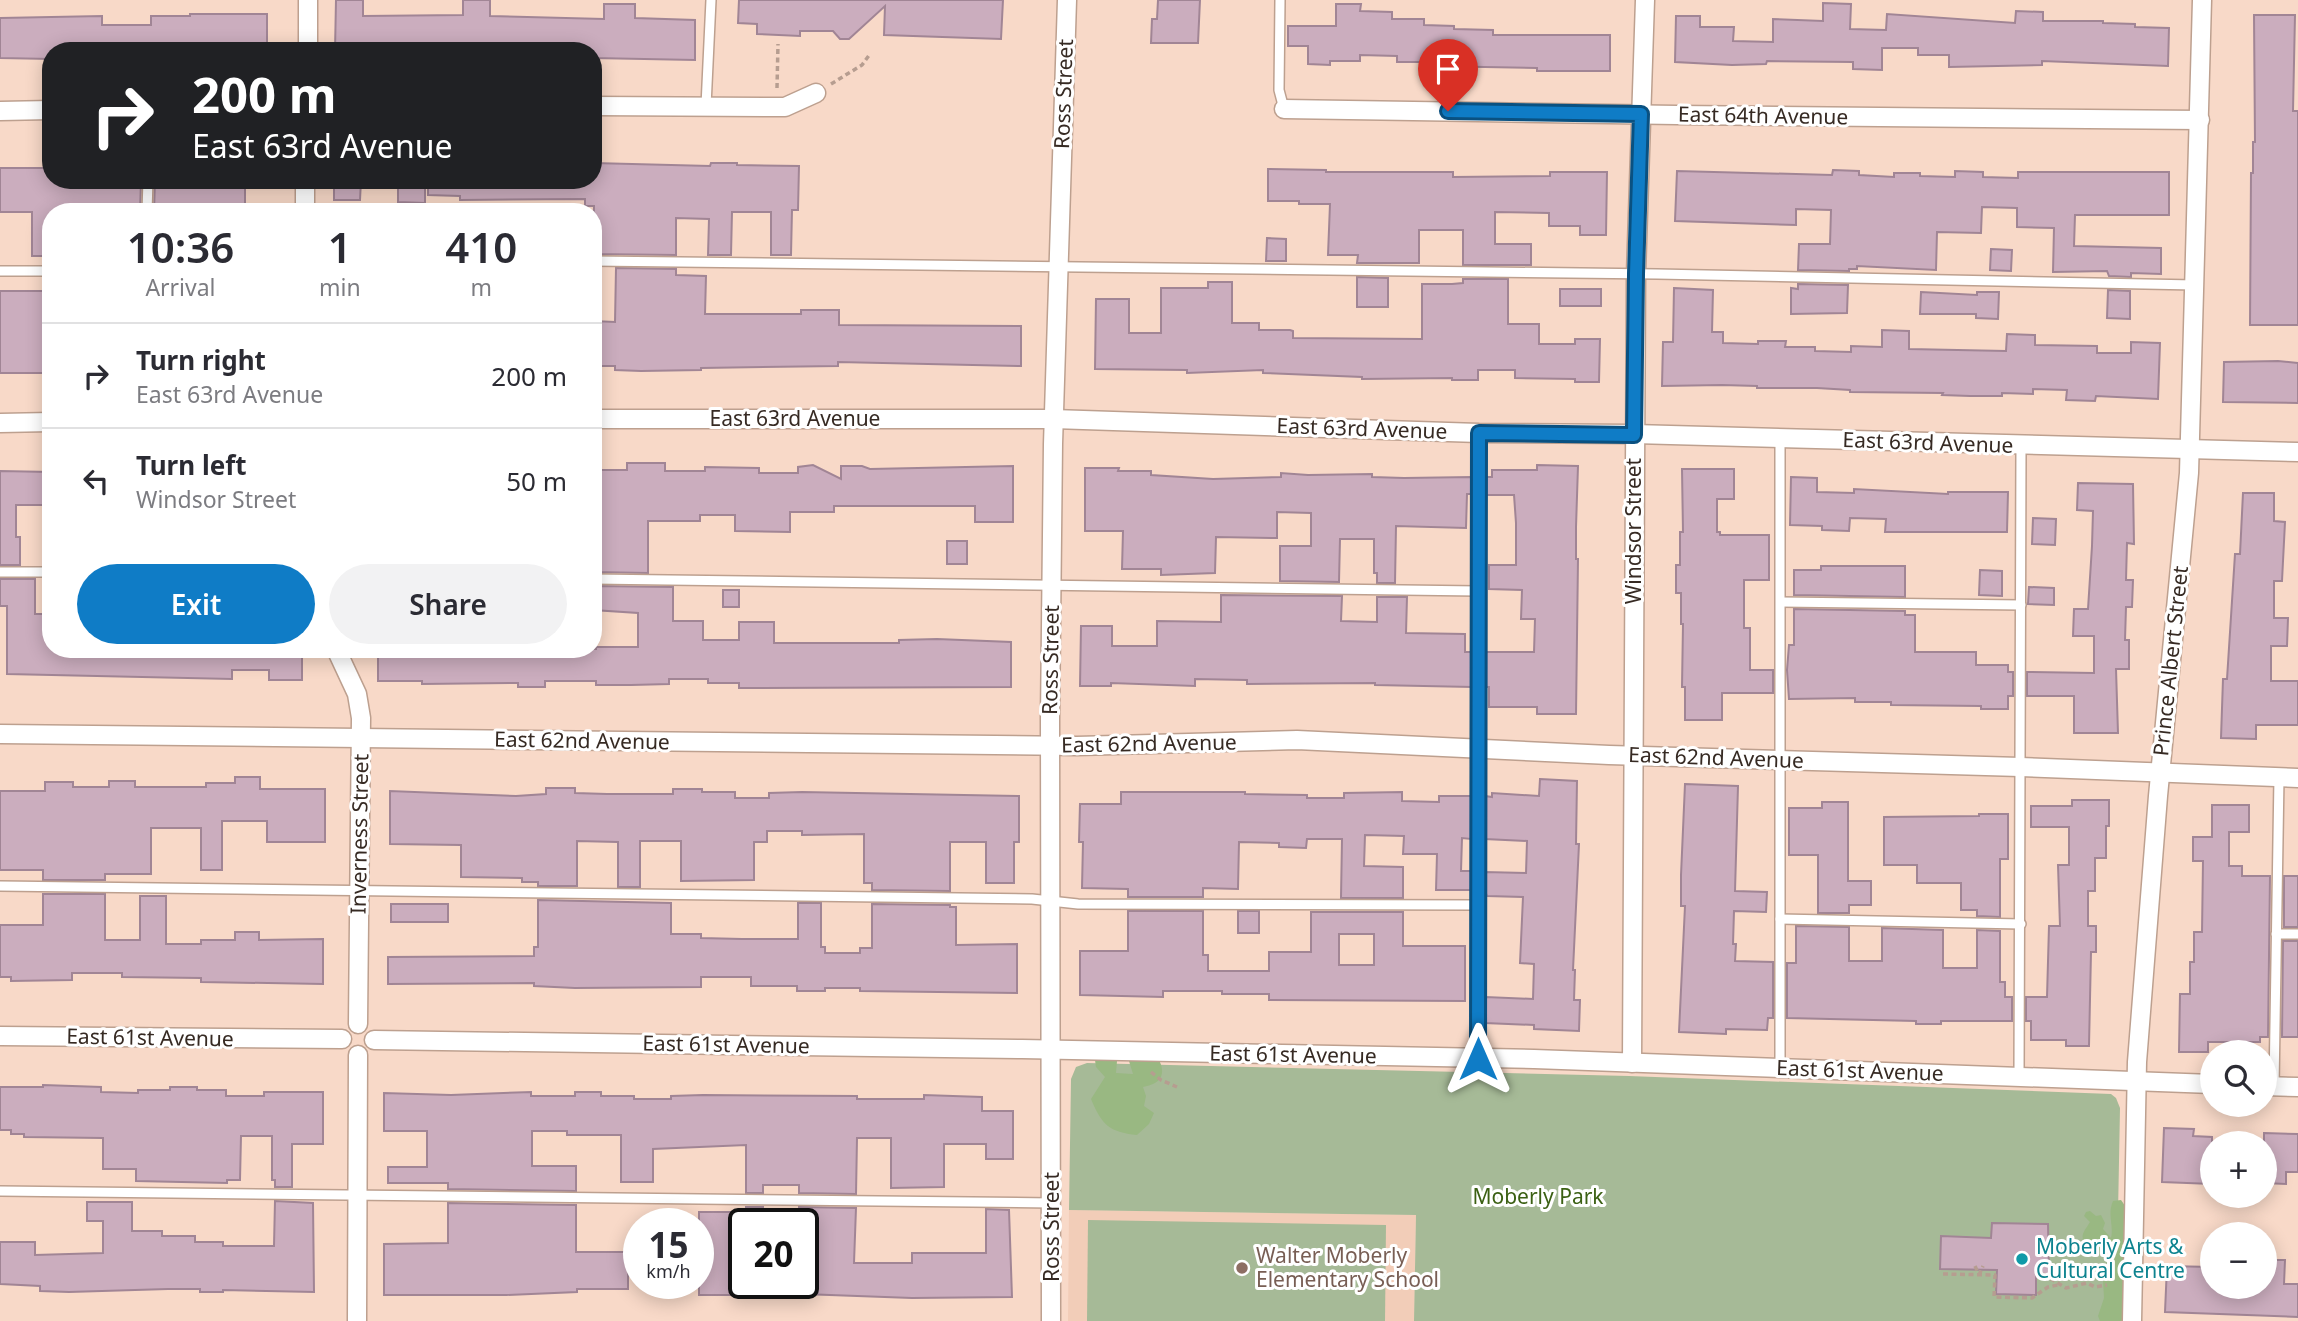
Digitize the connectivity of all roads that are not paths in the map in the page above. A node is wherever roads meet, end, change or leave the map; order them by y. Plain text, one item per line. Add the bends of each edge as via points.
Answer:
1 (308, 0) edge
2 (710, 0) edge
3 (1068, 0) edge
4 (1280, 0) edge
5 (1645, 0) edge
6 (2202, 0) edge
7 (308, 42) edge
8 (816, 93) road end
9 (602, 106) edge
10 (706, 106) junction
11 (1284, 109) joint
12 (42, 110) edge
13 (0, 111) edge
14 (1641, 114) junction
15 (2200, 120) junction
16 (602, 261) edge
17 (1059, 267) junction
18 (0, 271) edge
19 (42, 271) edge
20 (1636, 274) junction
21 (2195, 285) junction
22 (602, 419) edge
23 (1054, 419) junction
24 (42, 422) edge
25 (0, 423) edge
26 (1479, 433) junction
27 (1634, 435) junction
28 (1780, 438) junction
29 (2021, 446) junction
30 (2190, 449) junction
31 (2298, 452) edge
32 (0, 572) edge
33 (42, 572) edge
34 (602, 579) edge
35 (1052, 586) junction
36 (1478, 591) junction
37 (1781, 603) junction
38 (2021, 605) junction
39 (341, 658) edge
40 (0, 734) edge
41 (362, 739) junction
42 (1050, 746) junction
43 (1480, 750) junction
44 (1633, 756) junction
45 (1782, 760) junction
46 (2020, 767) junction
47 (2160, 772) junction
48 (2278, 777) junction
49 (2298, 778) edge
50 (0, 886) edge
51 (359, 891) junction
52 (1052, 901) junction
53 (1478, 905) junction
54 (1780, 919) junction
55 (2021, 924) junction
56 (2276, 933) junction
57 (2298, 934) edge
58 (358, 1024) junction
59 (0, 1036) edge
60 (342, 1040) junction
61 (374, 1040) junction
62 (2271, 1040) edge
63 (1052, 1050) junction
64 (358, 1055) junction
65 (1478, 1059) junction
66 (1632, 1063) junction
67 (1780, 1068) junction
68 (2019, 1076) junction
69 (2136, 1081) junction
70 (2200, 1084) edge
71 (2277, 1086) edge
72 (2298, 1087) edge
73 (0, 1191) edge
74 (357, 1197) junction
75 (1051, 1203) junction
76 (357, 1321) edge
77 (1051, 1321) edge
78 (2132, 1321) edge

1 - 7 street
2 - 10 lane
3 - 17 street, Ross Street
4 - 11 lane via 1279,90
5 - 14 street, Windsor Street
6 - 15 street, Prince Albert Street
8 - 10 street via 785,107
9 - 10 street
11 - 14 street, East 64th Avenue
12 - 13 street
14 - 15 street, East 64th Avenue
14 - 20 street, Windsor Street
15 - 21 street, Prince Albert Street
16 - 17 lane
17 - 20 lane
17 - 23 street, Ross Street
18 - 19 lane
20 - 21 lane
20 - 27 street, Windsor Street
21 - 30 street, Prince Albert Street
22 - 23 street, East 63rd Avenue
23 - 26 street, East 63rd Avenue
23 - 35 street, Ross Street
24 - 25 street
26 - 27 street, East 63rd Avenue
26 - 36 lane
27 - 28 street, East 63rd Avenue
27 - 44 street, Windsor Street
28 - 29 street, East 63rd Avenue
28 - 37 lane
29 - 30 street, East 63rd Avenue
29 - 38 lane
30 - 31 street, East 63rd Avenue
30 - 47 street, Prince Albert Street
32 - 33 lane
34 - 35 lane
35 - 36 lane
35 - 42 street, Ross Street
36 - 43 lane
37 - 38 lane
37 - 45 lane
38 - 46 lane
39 - 41 street, Inverness Street via 357,694
40 - 41 street, East 62nd Avenue
41 - 42 street, East 62nd Avenue
41 - 51 street, Inverness Street
42 - 43 street, East 62nd Avenue via 1297,740
42 - 52 street, Ross Street
43 - 44 street, East 62nd Avenue
43 - 53 lane
44 - 45 street, East 62nd Avenue
44 - 66 street, Windsor Street
45 - 46 street, East 62nd Avenue
45 - 54 lane
46 - 47 street, East 62nd Avenue
46 - 55 lane
47 - 48 street, East 62nd Avenue
47 - 69 street, Prince Albert Street
48 - 49 street, East 62nd Avenue
48 - 56 lane
50 - 51 lane
51 - 52 lane
51 - 58 street, Inverness Street
52 - 53 lane
52 - 63 street, Ross Street
53 - 65 lane
54 - 55 lane
54 - 67 lane
55 - 68 lane
56 - 57 lane
56 - 62 lane
58 - 60 street via 345,1030
58 - 61 street via 371,1030
59 - 60 street, East 61st Avenue
60 - 64 street via 345,1049
61 - 63 street, East 61st Avenue
61 - 64 street via 371,1049
63 - 65 street, East 61st Avenue
63 - 75 street, Ross Street
64 - 74 street
65 - 66 street, East 61st Avenue
66 - 67 street, East 61st Avenue
67 - 68 street, East 61st Avenue
68 - 69 street, East 61st Avenue
69 - 70 street, East 61st Avenue
69 - 78 street, Prince Albert Street
71 - 72 street
73 - 74 lane
74 - 75 lane
74 - 76 street
75 - 77 street, Ross Street

